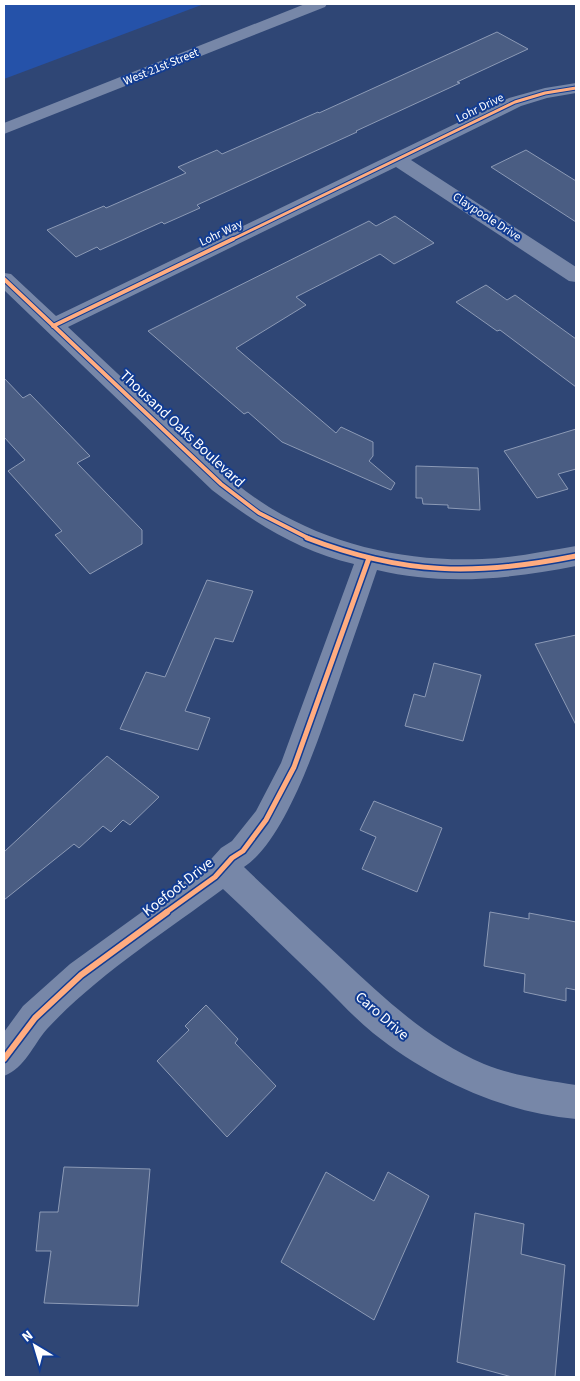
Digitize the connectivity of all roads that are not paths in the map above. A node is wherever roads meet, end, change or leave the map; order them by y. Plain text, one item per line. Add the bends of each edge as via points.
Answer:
1 (319, 4) edge
2 (576, 88) edge
3 (4, 129) edge
4 (397, 159) junction
5 (576, 276) edge
6 (4, 280) edge
7 (53, 326) junction
8 (576, 556) edge
9 (369, 558) junction
10 (223, 868) junction
11 (4, 1059) edge
12 (576, 1102) edge

1 - 3 street, West 21st Street
2 - 4 street, Lohr Drive via 515,102
4 - 5 street, Claypoole Drive
4 - 7 street, Lohr Way
6 - 7 street, Thousand Oaks Boulevard
7 - 9 street, Thousand Oaks Boulevard via 243,502 307,538
8 - 9 street, Thousand Oaks Boulevard via 530,566 470,571 429,569
9 - 10 street, Koefoot Drive via 294,767 266,820 243,851
10 - 11 street, Koefoot Drive via 81,975 35,1018
10 - 12 street, Caro Drive via 407,1039 460,1072 480,1080 546,1099

